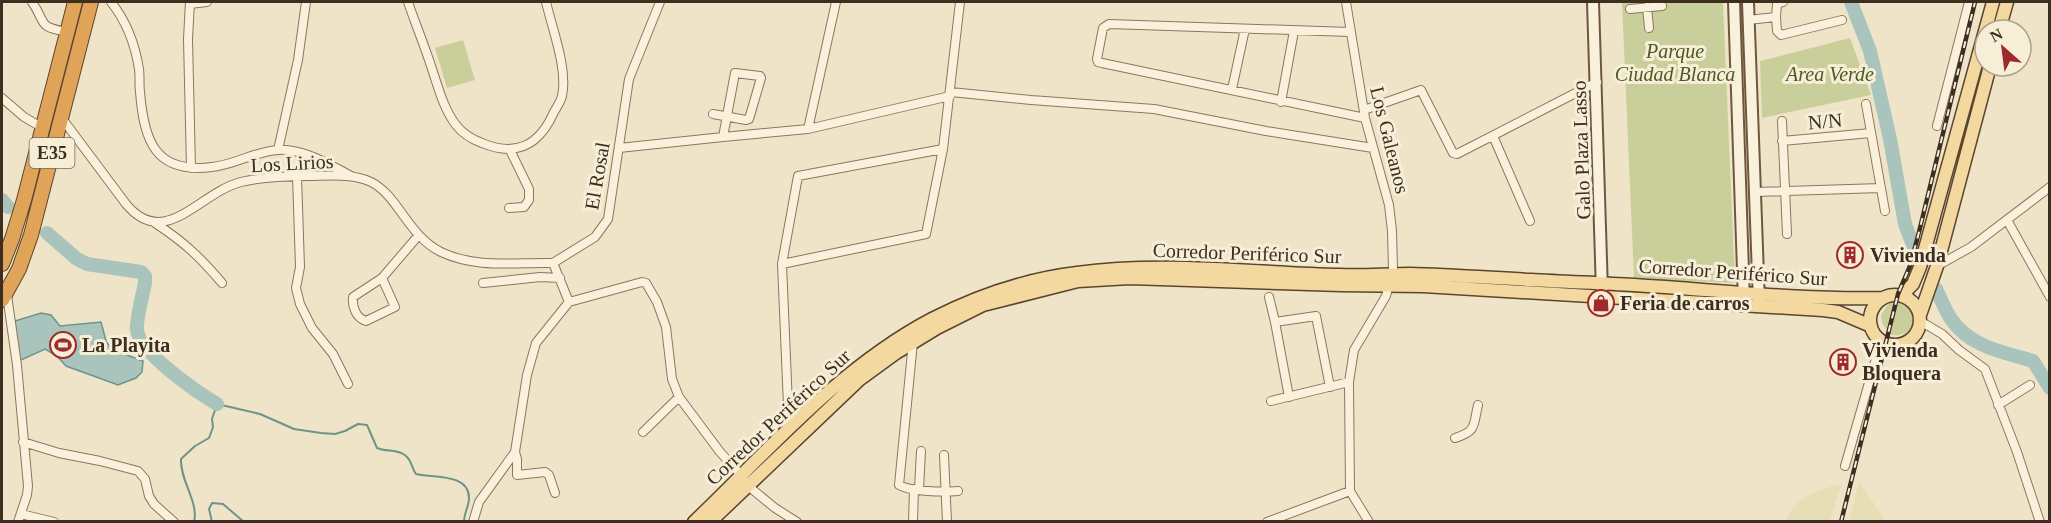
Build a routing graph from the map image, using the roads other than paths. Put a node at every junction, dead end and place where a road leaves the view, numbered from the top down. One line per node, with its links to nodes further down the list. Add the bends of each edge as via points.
1 (32, 2): 31 (street, via 43,24)
2 (75, 2): 31 (highway, E35)
3 (91, 2): 43 (highway, E35)
4 (111, 2): 57 (street, via 131,36 149,139 163,160)
5 (207, 2): 20 (street)
6 (306, 2): 55 (street)
7 (408, 2): 56 (street, via 441,98 456,124 470,138)
8 (546, 2): 56 (street, via 560,58 562,96 548,126 536,139)
9 (660, 2): 52 (street, El Rosal, via 629,79)
10 (837, 2): 47 (street)
11 (960, 2): 36 (street)
12 (1346, 2): 32 (street, Los Galeanos)
13 (1593, 2): 34 (main road, Galo Plaza Lasso)
14 (1734, 2): 69 (main road)
15 (1748, 2): 26 (main road)
16 (1783, 2): 24 (street, via 1777,4)
17 (1969, 2): 45 (street)
18 (1993, 2): 84 (main road, via 1920,267)
19 (2007, 2): 25 (main road)
20 (190, 3): 57 (street)
21 (1662, 6): 22 (street)
22 (1647, 8): 23 (street); 28 (street)
23 (1630, 9)
24 (1776, 18): 26 (street); 27 (street, via 1781,35)
25 (2002, 18)
26 (1749, 20): 63 (main road)
27 (1842, 20)
28 (1649, 28)
29 (1245, 29): 30 (street); 35 (street); 35 (street, via 1109,24 1103,28 1098,62)
30 (1294, 31): 32 (street); 38 (street)
31 (68, 32): 46 (highway, E35)
32 (1350, 32): 41 (street, Los Galeanos)
33 (1987, 78): 77 (main road)
34 (1597, 82): 49 (street); 83 (main road, Galo Plaza Lasso)
35 (1232, 89): 38 (street)
36 (951, 94): 47 (street); 53 (street, via 1154,109); 54 (street)
37 (2, 98): 46 (street)
38 (1281, 102): 41 (street)
39 (1866, 104): 48 (street)
40 (713, 114): 42 (street)
41 (1364, 114): 49 (street, via 1421,90 1453,153 1462,153); 53 (street, Los Galeanos)
42 (727, 116): 42 (street, via 746,120 751,117 760,76 735,73); 50 (street)
43 (61, 117): 68 (street, via 136,216); 85 (highway, E35, via 31,235)
44 (1782, 121): 51 (street)
45 (1937, 126)
46 (43, 128): 71 (highway, E35)
47 (808, 129): 50 (street)
48 (1871, 133): 51 (street, N/N); 61 (street)
49 (1493, 136): 67 (street)
50 (723, 138): 52 (street)
51 (1782, 141): 62 (street)
52 (619, 148): 74 (street, El Rosal, via 608,219 595,237)
53 (1373, 148): 80 (street, Los Galeanos, via 1389,204)
54 (943, 149): 76 (street, via 926,234); 76 (street, via 798,176)
55 (278, 150): 57 (street, via 222,166); 59 (street, via 323,160)
56 (510, 150): 64 (street, via 529,200 524,207)
57 (192, 168)
58 (297, 176): 59 (street, Los Lirios); 68 (street, Los Lirios, via 240,182 192,210); 99 (street, via 300,267 296,288 312,328 333,354)
59 (352, 176): 73 (street, Los Lirios, via 372,182 384,192)
60 (2049, 187): 66 (street)
61 (1881, 188): 62 (street); 65 (street)
62 (1784, 191): 63 (street); 72 (street)
63 (1755, 192): 70 (main road)
64 (509, 208)
65 (1885, 211)
66 (2007, 220): 77 (street, via 1971,248); 88 (street)
67 (1530, 221)
68 (155, 223): 81 (street, via 199,255)
69 (1742, 227): 70 (main road); 90 (main road)
70 (1756, 227): 91 (main road)
71 (8, 234): 75 (highway, E35)
72 (1787, 234)
73 (418, 236): 74 (street, Los Lirios, via 454,257 478,262); 78 (street)
74 (553, 263): 79 (street)
75 (2, 264)
76 (782, 264): 107 (street)
77 (1937, 266): 93 (main road)
78 (382, 278): 78 (street, via 353,297 354,310 362,320 395,307)
79 (560, 278): 82 (street); 92 (street)
80 (1390, 280): 83 (main road, Corredor Periférico Sur); 87 (main road, Corredor Periférico Sur, via 1423,286); 97 (main road, Corredor Periférico Sur, via 1078,281 983,305); 98 (street, via 1386,296 1354,350); 107 (main road, Corredor Periférico Sur, via 1133,269 1077,273 1022,284 980,297 889,344)
81 (222, 283)
82 (483, 283)
83 (1602, 284): 87 (main road, Galo Plaza Lasso); 90 (main road, Corredor Periférico Sur)
84 (1902, 295): 89 (main road); 93 (main road, via 1915,304)
85 (4, 296): 110 (street, via 18,375)
86 (1269, 297): 94 (street)
87 (1602, 297): 90 (main road, Corredor Periférico Sur)
88 (2049, 297)
89 (1883, 298): 91 (main road, Corredor Periférico Sur); 95 (main road, via 1872,310)
90 (1744, 300): 91 (main road, Corredor Periférico Sur)
91 (1759, 301): 95 (main road, Corredor Periférico Sur, via 1838,312)
92 (568, 303): 102 (street, via 646,283 666,327 672,379); 112 (street, via 536,343)
93 (1920, 318): 96 (main road, via 1914,337 1904,343 1885,344); 106 (street, via 1985,369)
94 (1275, 322): 101 (street, via 1316,316); 103 (street)
95 (1871, 326): 96 (main road)
96 (1881, 340): 114 (street)
97 (914, 342): 115 (main road, Corredor Periférico Sur, via 859,380); 116 (street, via 898,480 903,487)
98 (1349, 382): 101 (street); 118 (street)
99 (348, 384)
100 (2030, 384): 106 (street)
101 (1330, 387): 103 (street)
102 (679, 397): 108 (street); 115 (street)
103 (1289, 397): 104 (street)
104 (1271, 401)
105 (1478, 405): 109 (street, via 1473,429)
106 (1998, 405): 132 (street)
107 (789, 429): 115 (main road, Corredor Periférico Sur)
108 (643, 432)
109 (1455, 438)
110 (23, 442): 121 (street, via 28,486); 123 (street, via 138,471 154,504)
111 (921, 451): 116 (street)
112 (515, 452): 120 (street, via 517,475 546,472); 124 (street, via 479,502)
113 (944, 455): 119 (street)
114 (1845, 466)
115 (744, 480): 125 (main road, Corredor Periférico Sur); 126 (main road, Corredor Periférico Sur); 127 (street)
116 (916, 489): 119 (street); 128 (street)
117 (958, 491): 119 (street)
118 (1350, 491): 130 (street); 131 (street)
119 (945, 492): 129 (street)
120 (555, 493)
121 (20, 518): 122 (street)
122 (54, 522)
123 (174, 522)
124 (473, 522)
125 (694, 522)
126 (710, 522)
127 (796, 522)
128 (913, 522)
129 (947, 522)
130 (1267, 522)
131 (1369, 522)
132 (2040, 522)

